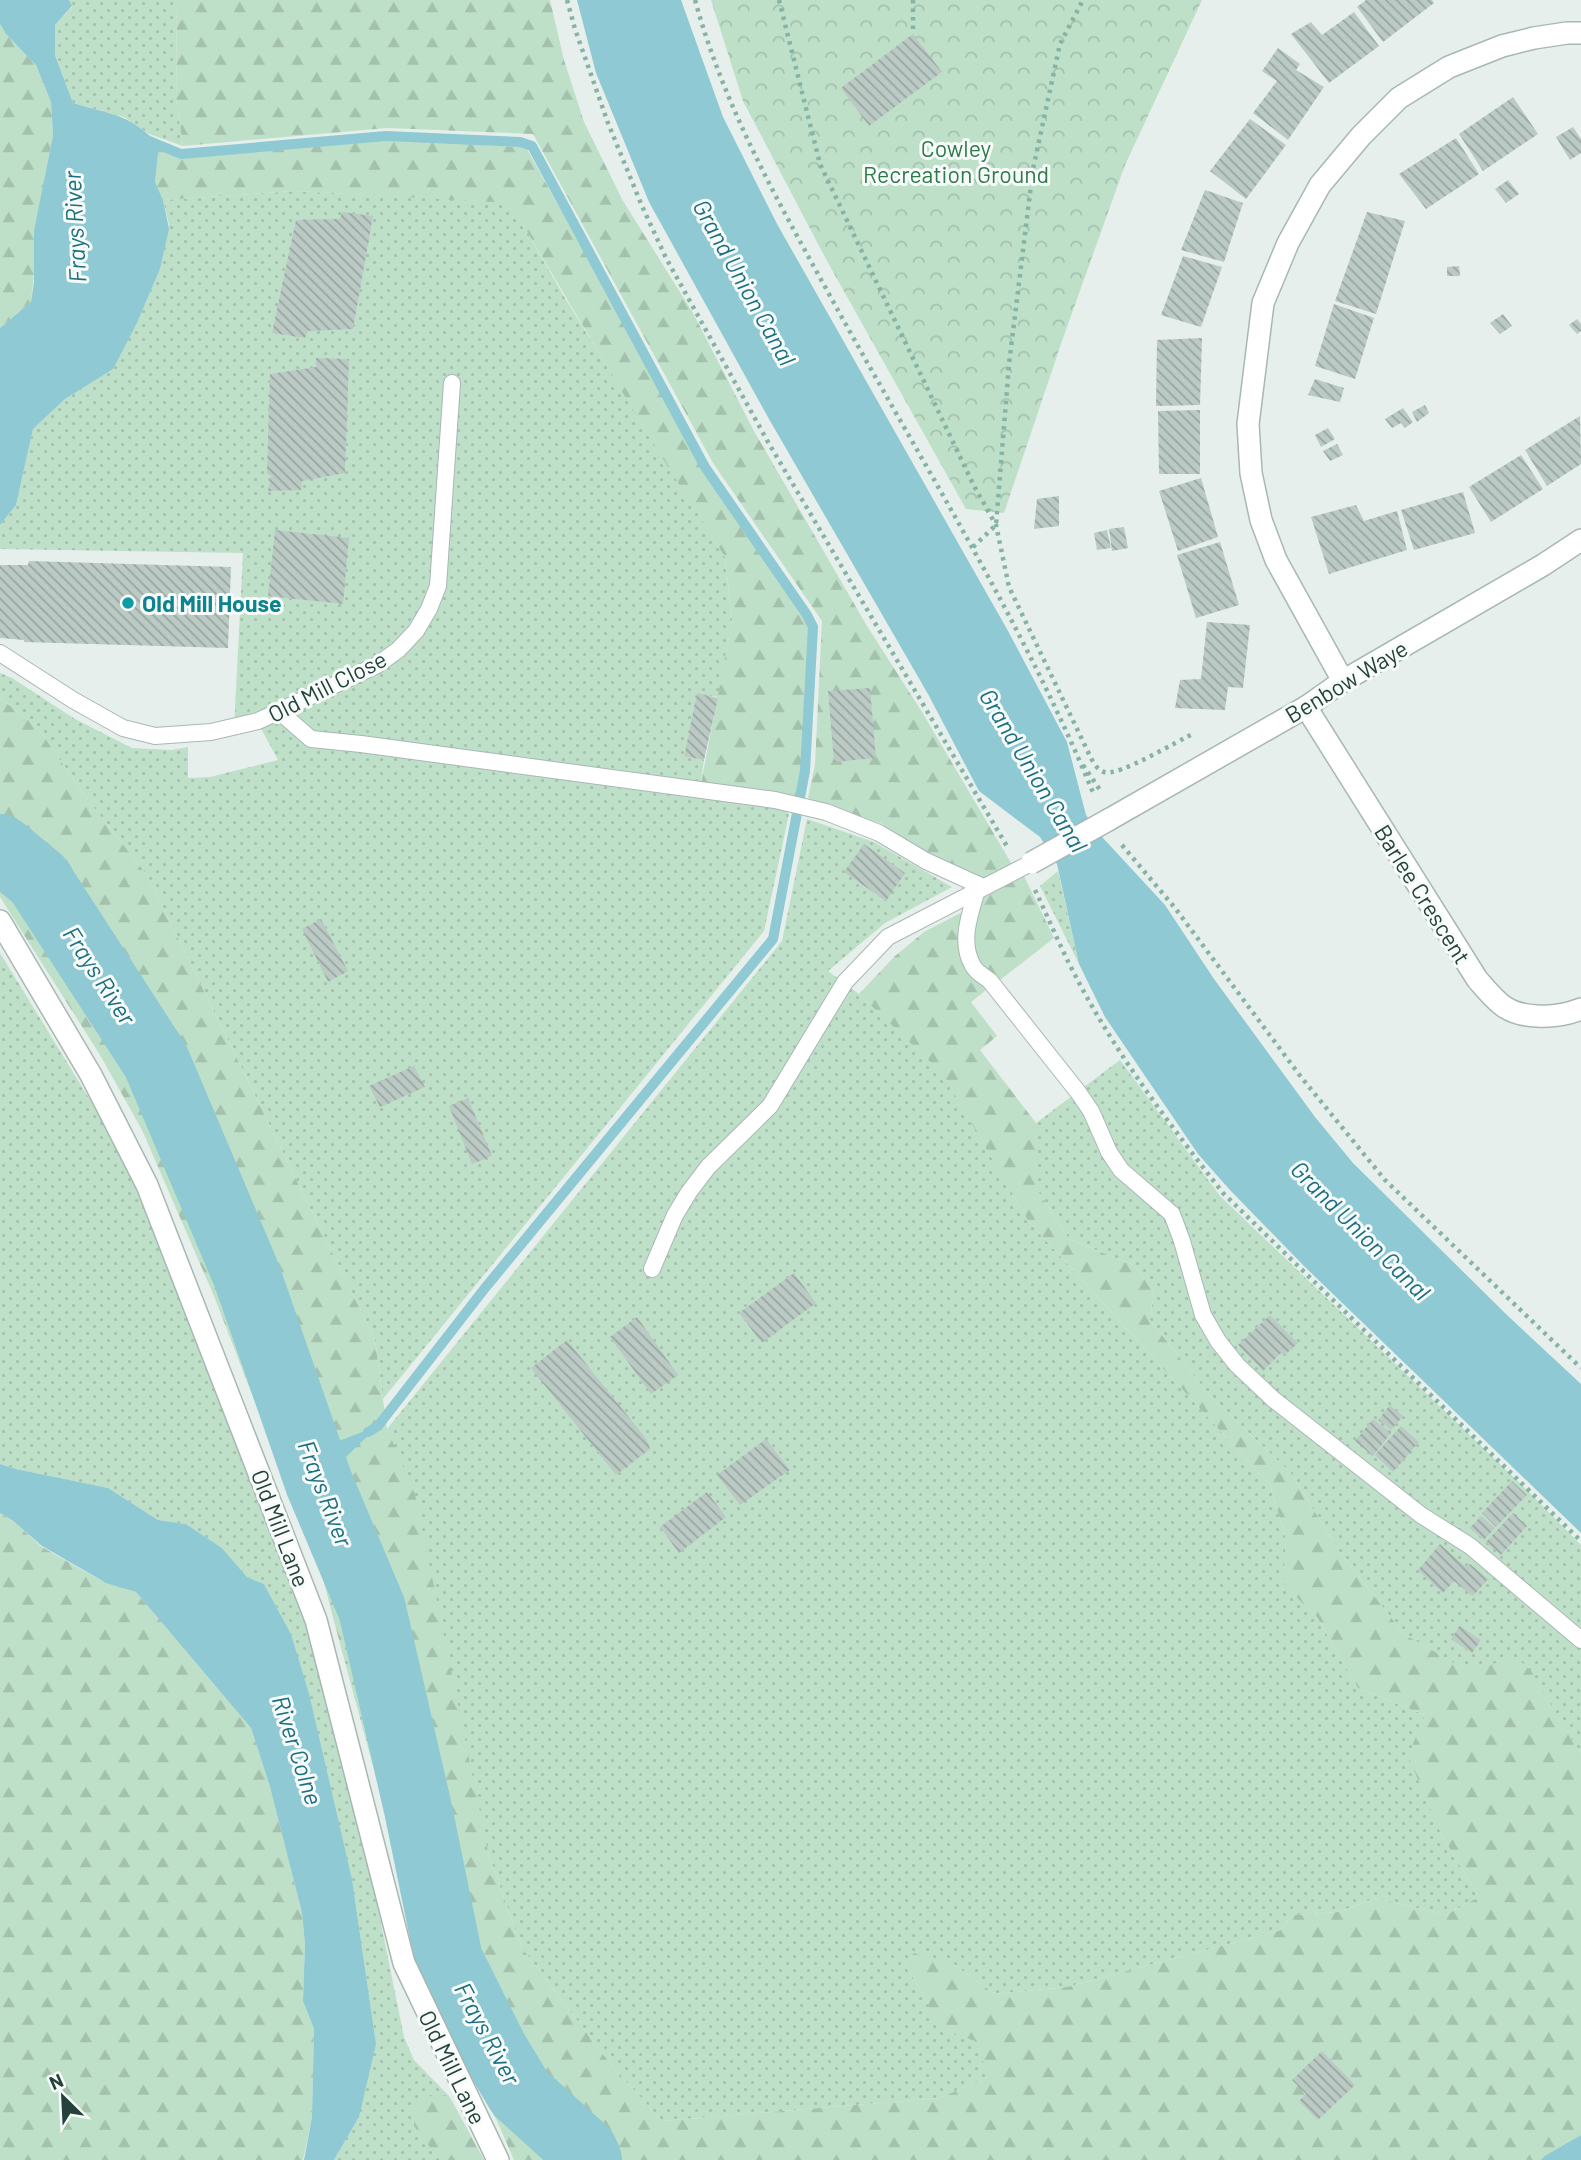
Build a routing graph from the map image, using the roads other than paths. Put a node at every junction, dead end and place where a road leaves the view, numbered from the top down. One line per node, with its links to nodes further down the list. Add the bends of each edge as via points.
1 (1581, 33): 5 (street, via 1502,46 1449,67 1399,98 1320,185 1287,243 1264,303 1248,424 1251,473 1276,560)
2 (452, 383): 7 (lane, Old Mill Close, via 438,586 429,609 398,650)
3 (1581, 540): 5 (street, Benbow Waye)
4 (0, 653): 7 (lane, Old Mill Close, via 73,700 138,733 211,732)
5 (1343, 681): 6 (street, Benbow Waye)
6 (1306, 707): 8 (street, Benbow Waye, bridge, via 1109,813); 11 (street, Barlee Crescent, via 1488,992 1520,1016 1564,1016)
7 (280, 712): 9 (lane, via 312,739 775,800 827,812 880,833)
8 (1025, 866): 9 (lane)
9 (980, 888): 12 (lane, via 888,937 845,982 770,1106 689,1192); 13 (lane, via 966,937 973,967 993,985 1078,1092 1121,1170 1172,1214 1203,1315 1237,1365 1273,1399 1421,1515 1470,1546)
10 (0, 921): 14 (street, Old Mill Lane, via 91,1075 147,1185 316,1620 404,1963)
11 (1581, 1009)
12 (652, 1269)
13 (1581, 1640)
14 (498, 2160)

